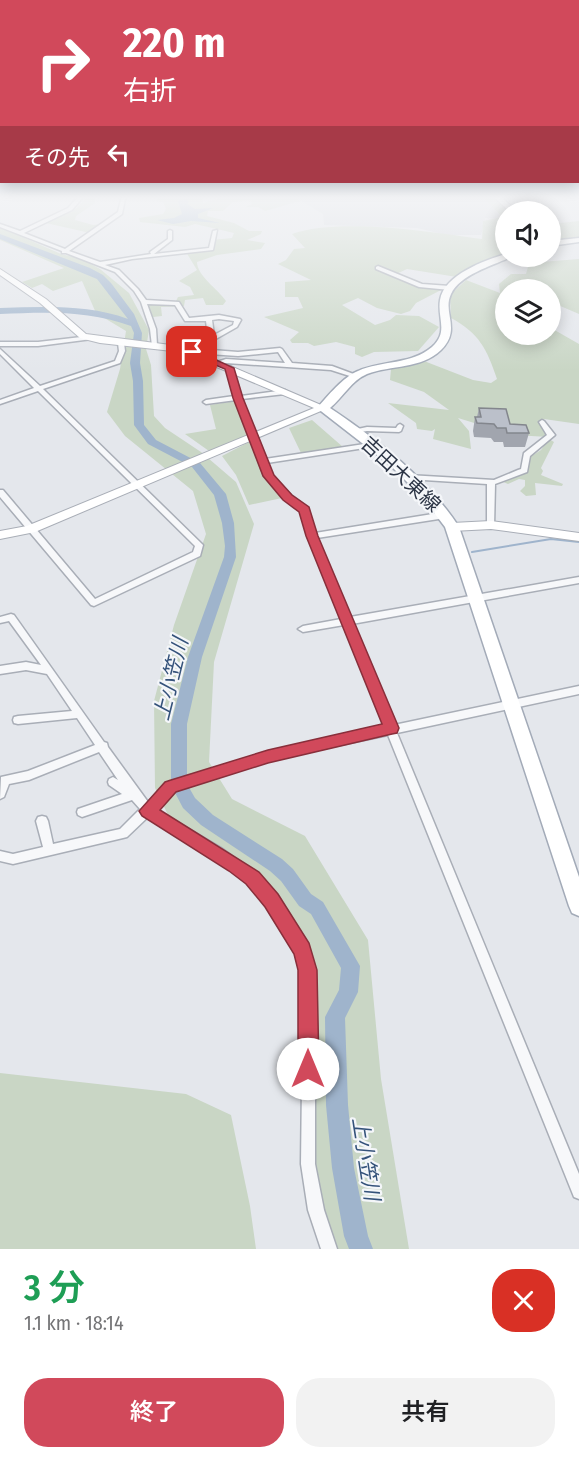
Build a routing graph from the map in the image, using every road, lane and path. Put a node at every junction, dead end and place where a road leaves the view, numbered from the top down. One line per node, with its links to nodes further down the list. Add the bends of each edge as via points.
1 (71, 254): 6 (street)
2 (142, 254): 4 (street)
3 (163, 254): 4 (street)
4 (130, 258): 6 (street)
5 (495, 261): 9 (main road)
6 (100, 264): 10 (street, via 117,271)
7 (378, 268): 9 (street, via 421,286)
8 (0, 271): 12 (street, via 78,333)
9 (450, 288): 22 (main road, via 445,298 447,333 436,348 413,360)
10 (144, 302): 11 (street, via 177,303 187,320); 16 (street, via 153,329)
11 (209, 319): 13 (street); 13 (street, via 238,320 235,326)
12 (90, 338): 14 (street); 15 (street)
13 (212, 339): 18 (street)
14 (123, 343): 16 (street); 23 (street, via 118,362)
15 (0, 344)
16 (152, 344): 18 (street)
17 (0, 351): 23 (street)
18 (207, 354): 19 (street); 20 (street, via 280,350)
19 (219, 363): 20 (street); 21 (street)
20 (290, 366): 22 (street, via 332,368)
21 (230, 368): 24 (street); 25 (street)
22 (356, 376): 28 (main road)
23 (39, 389): 26 (street); 37 (street)
24 (285, 392): 25 (street); 28 (street)
25 (238, 398): 27 (street); 32 (street)
26 (0, 402)
27 (206, 402)
28 (323, 408): 31 (main road, 吉田大東線); 32 (street)
29 (542, 422): 36 (street, via 551,435 527,455 524,470)
30 (400, 426): 31 (street, via 396,431)
31 (355, 431): 33 (main road, 吉田大東線)
32 (253, 436): 34 (street); 37 (street)
33 (371, 445): 34 (street); 35 (main road, 吉田大東線)
34 (263, 461): 43 (street, via 268,476 305,510)
35 (408, 477): 36 (street); 39 (main road, 吉田大東線, via 434,501)
36 (492, 482): 40 (street)
37 (136, 484): 41 (street); 41 (street, via 199,545 197,554 93,603)
38 (0, 492): 41 (street)
39 (448, 521): 40 (street); 43 (street); 46 (main road, 吉田大東線)
40 (491, 525): 44 (street)
41 (31, 529): 42 (street)
42 (0, 535)
43 (312, 536): 48 (street)
44 (579, 537)
45 (579, 580): 46 (street)
46 (475, 598): 48 (street); 53 (main road, 吉田大東線)
47 (0, 620): 51 (street, via 11,617)
48 (348, 621): 49 (street); 56 (street)
49 (303, 628)
50 (0, 670): 51 (street, via 26,666)
51 (50, 671): 54 (street)
52 (579, 690): 53 (street)
53 (511, 704): 56 (street); 66 (main road, 吉田大東線)
54 (80, 714): 55 (street); 57 (street)
55 (18, 720)
56 (392, 728): 61 (street, via 268,756 171,787); 67 (street)
57 (103, 746): 59 (street, via 29,775 5,780); 60 (street)
58 (113, 782): 60 (street)
59 (0, 794)
60 (132, 795): 61 (street); 62 (street)
61 (148, 811): 64 (street, via 123,833); 68 (street, via 252,878 268,895 302,950 309,1002 308,1164 316,1210)
62 (82, 812)
63 (42, 821): 64 (street)
64 (49, 850): 65 (street, via 13,858)
65 (0, 856)
66 (579, 906)
67 (579, 1192)
68 (329, 1249)

